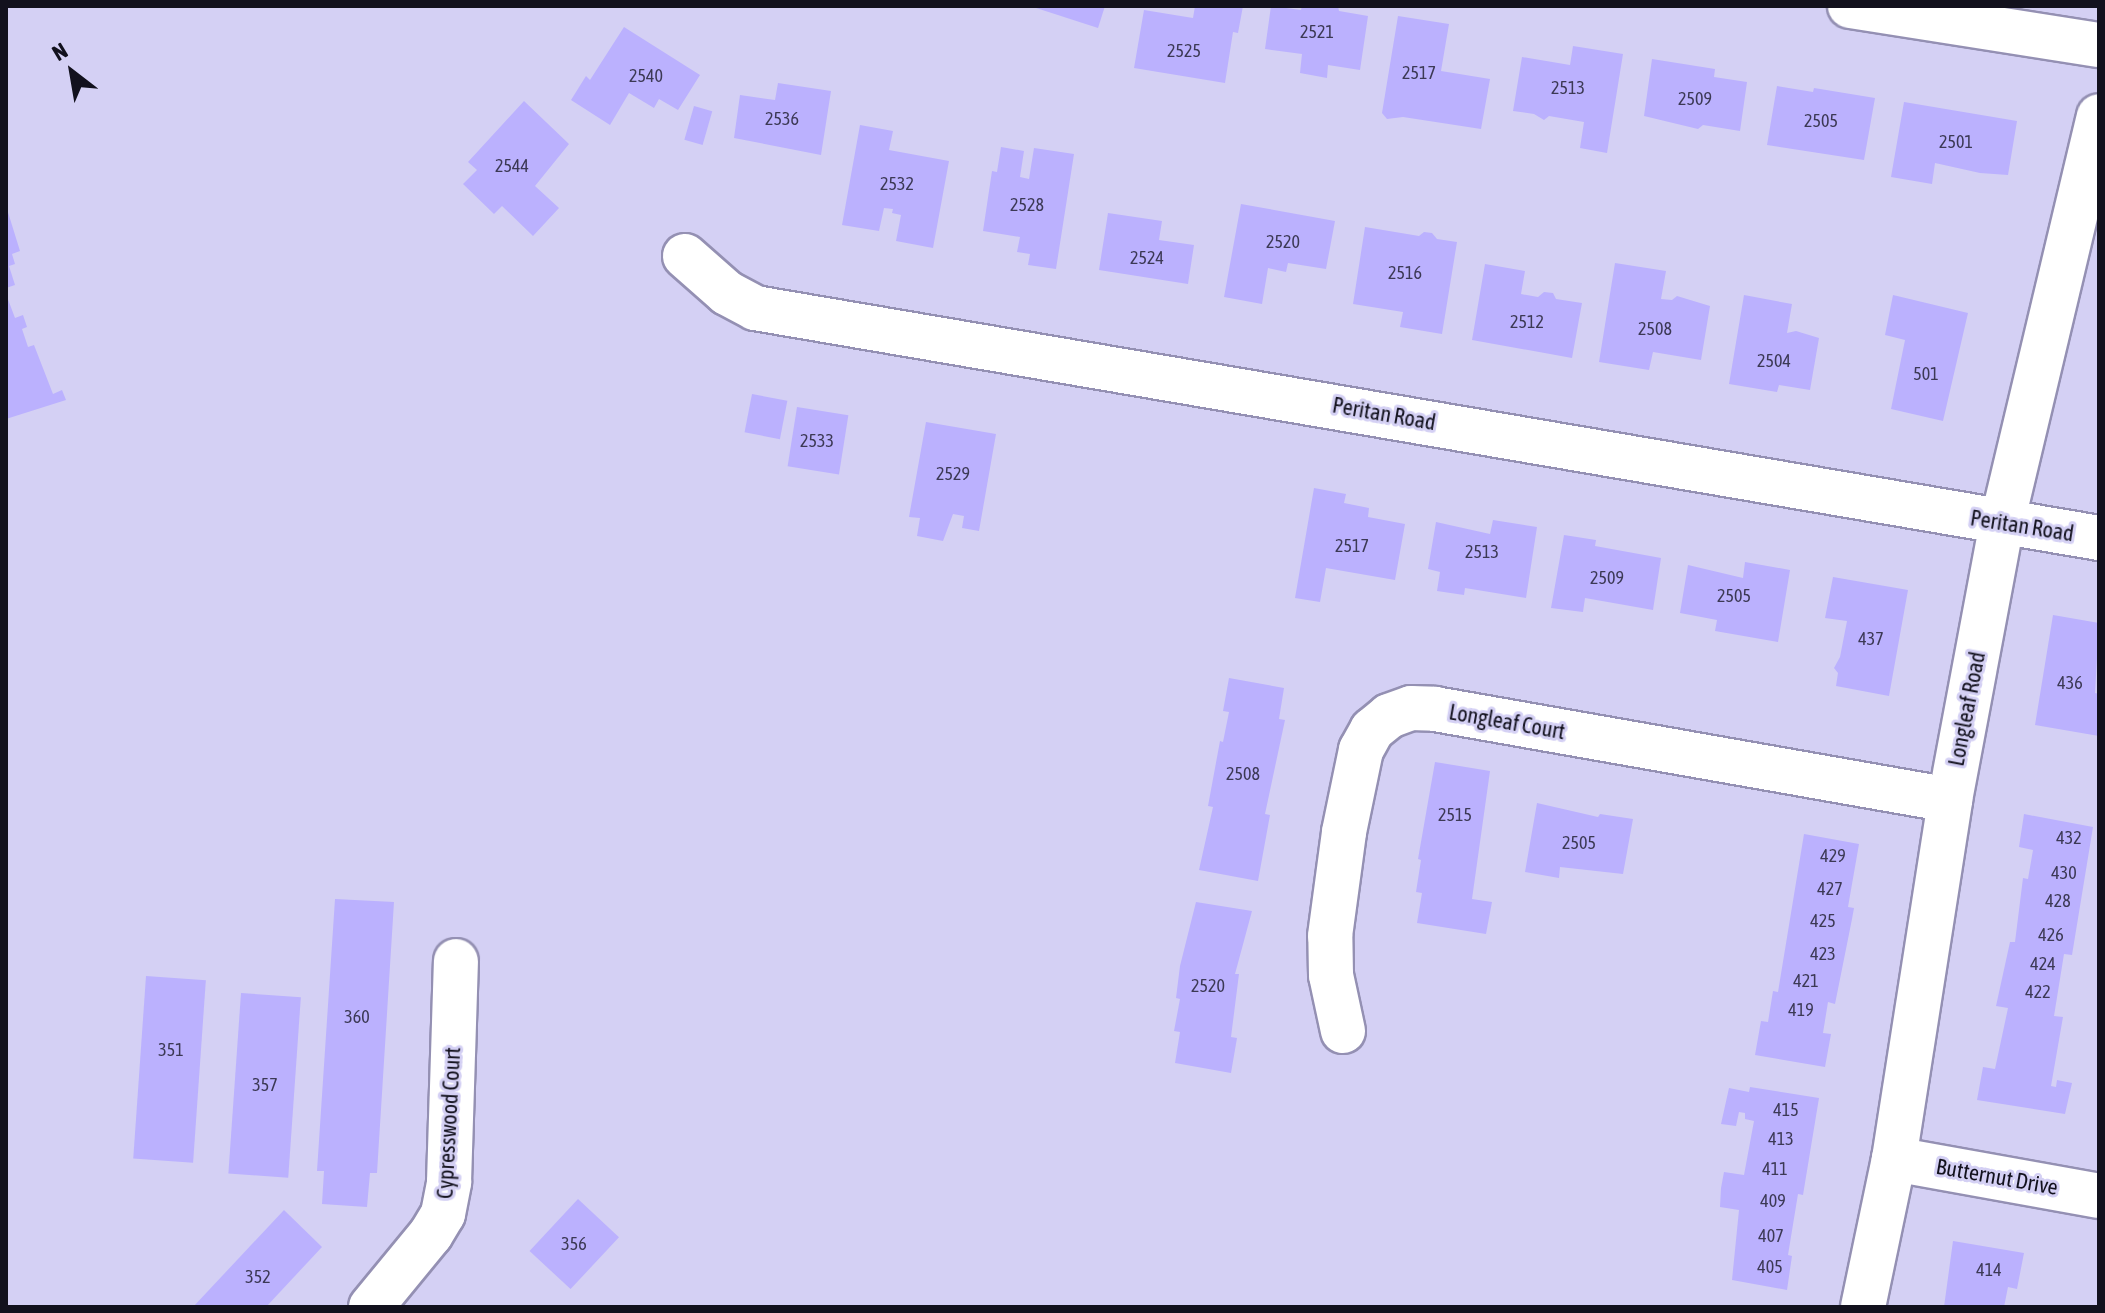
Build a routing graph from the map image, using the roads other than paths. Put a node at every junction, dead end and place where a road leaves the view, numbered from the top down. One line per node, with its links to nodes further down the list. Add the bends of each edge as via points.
1 (1850, 6): 2 (street)
2 (2099, 45)
3 (2099, 116): 5 (street, Longleaf Road)
4 (685, 256): 5 (street, Peritan Road, via 727,293 755,308)
5 (2002, 523): 6 (street, Peritan Road); 7 (street, Longleaf Road)
6 (2099, 538)
7 (1950, 800): 9 (street, Longleaf Court, via 1435,709 1411,708 1389,716 1372,730 1361,750 1344,832 1330,936 1331,975); 10 (street, Longleaf Road)
8 (456, 961): 12 (street, Cypresswood Court, via 449,1182 443,1214)
9 (1343, 1031)
10 (1894, 1159): 11 (street, Butternut Drive); 13 (street, Longleaf Road)
11 (2099, 1196)
12 (371, 1307)
13 (1863, 1307)

